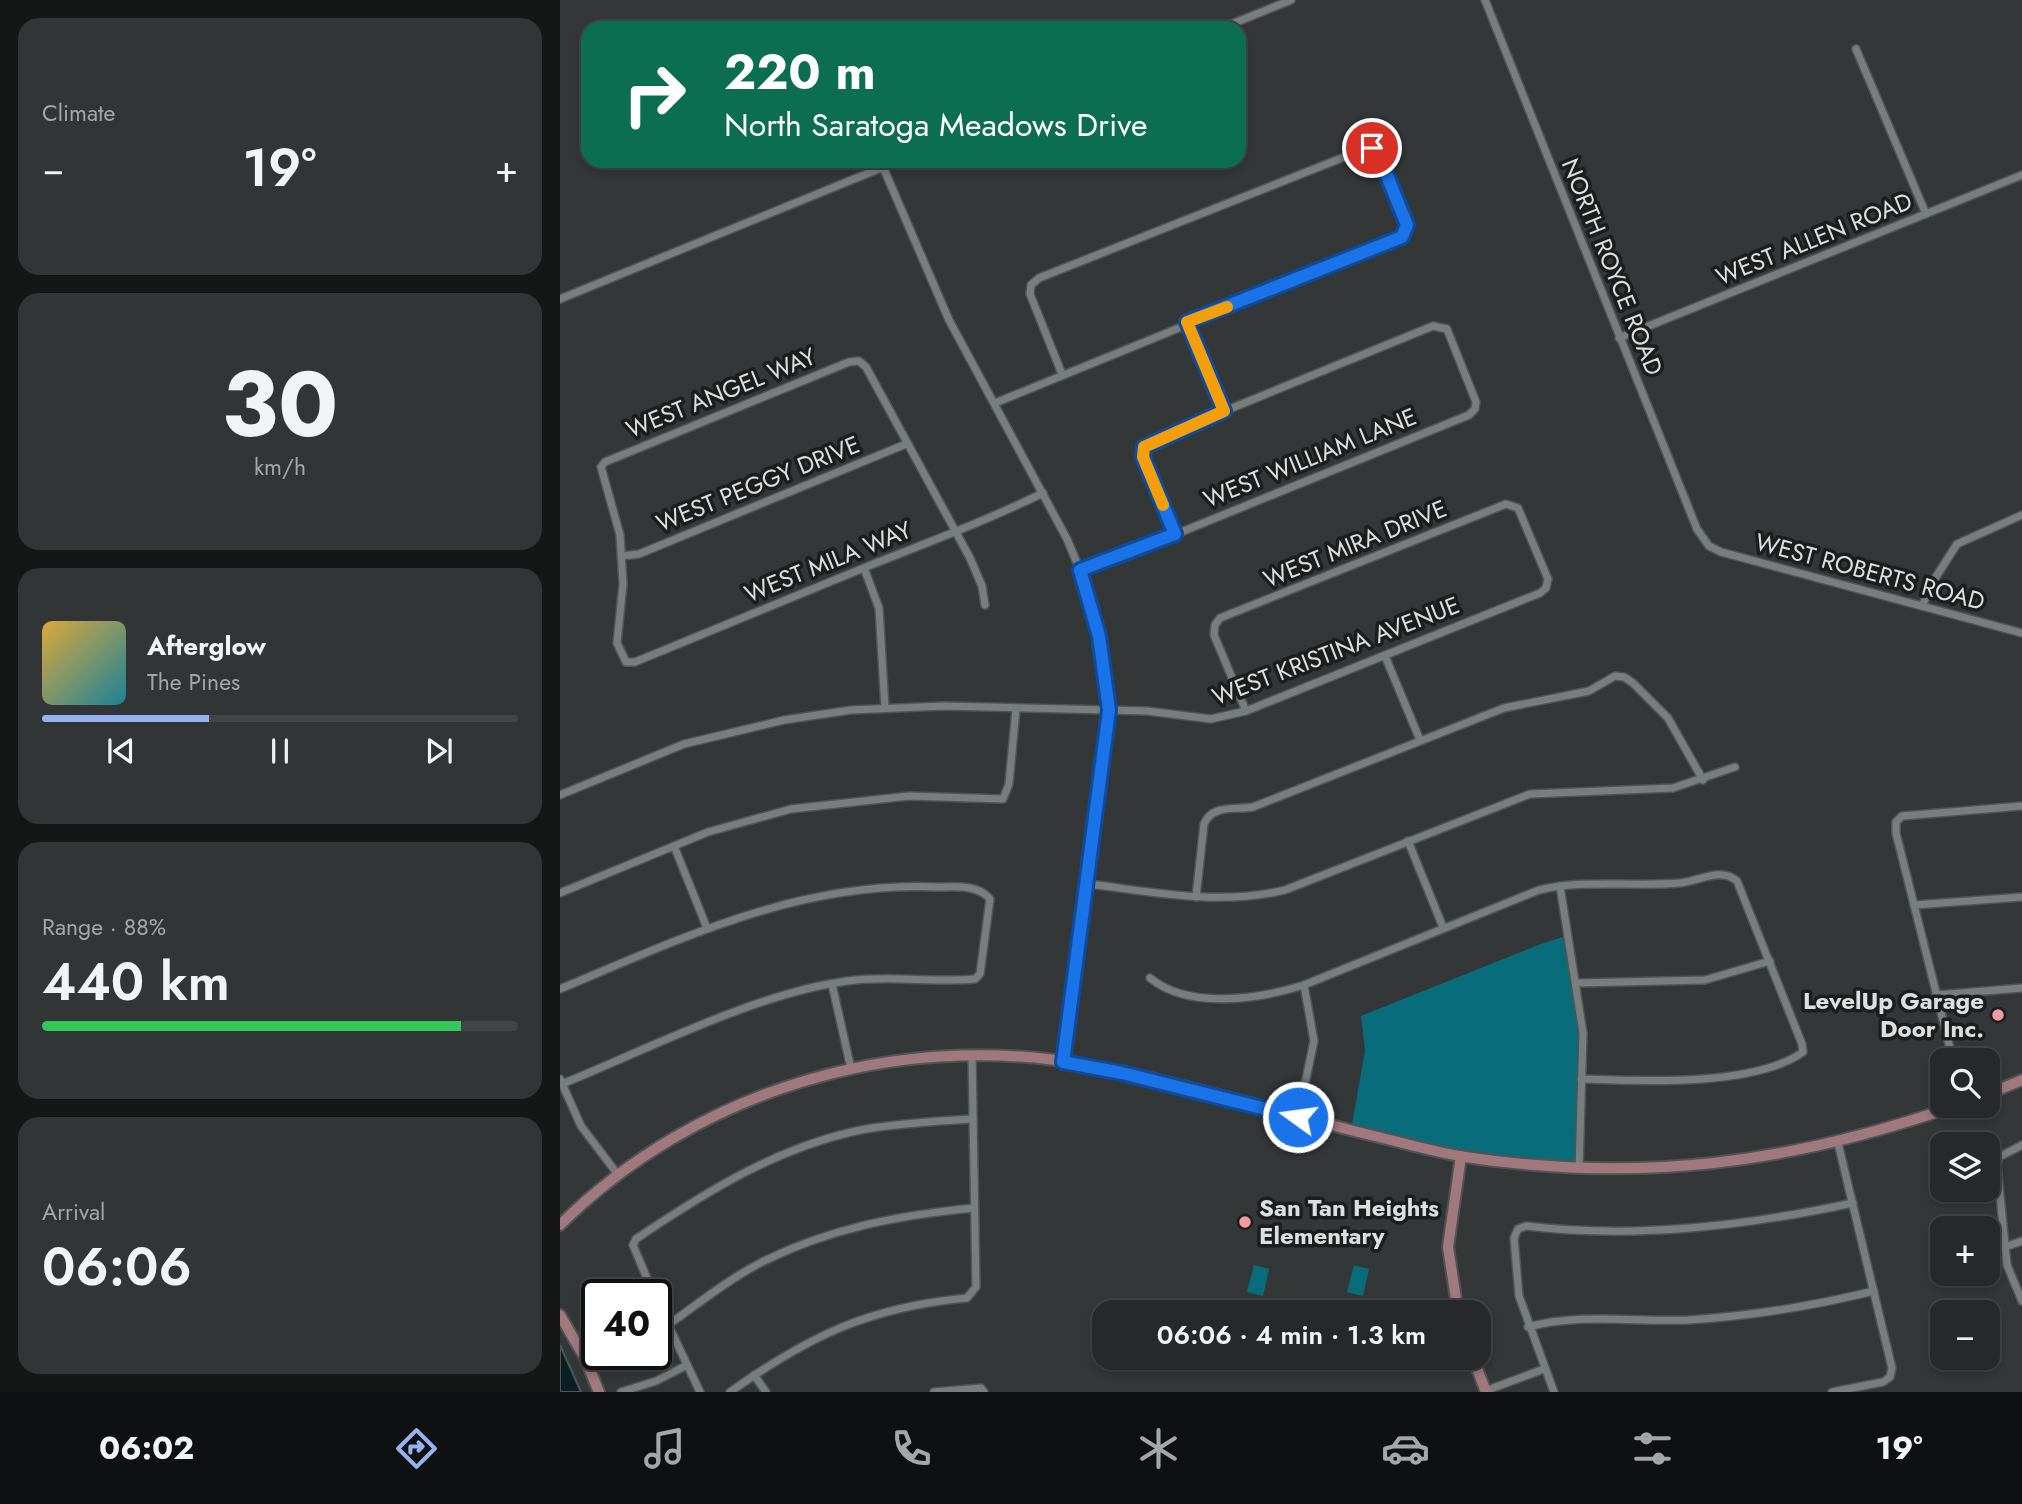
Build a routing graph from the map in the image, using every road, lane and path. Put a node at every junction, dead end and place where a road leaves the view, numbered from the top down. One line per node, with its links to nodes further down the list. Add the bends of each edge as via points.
1 (1291, 0): 3 (street)
2 (1485, 0): 11 (street, NORTH ROYCE ROAD)
3 (1239, 21)
4 (1856, 49): 8 (street)
5 (881, 168): 9 (street)
6 (883, 168): 13 (street, via 937,294)
7 (2022, 175): 8 (street, WEST ALLEN ROAD)
8 (1926, 214): 11 (street, WEST ALLEN ROAD)
9 (560, 299)
10 (1187, 322): 12 (street); 12 (street, via 1402,237 1407,225 1377,151 1367,148 1039,278 1031,285 1030,294); 14 (street)
11 (1619, 338): 20 (street, NORTH ROYCE ROAD, via 1697,529)
12 (1062, 374): 13 (street)
13 (995, 403): 16 (street)
14 (1224, 411): 19 (street, via 1144,447 1143,457); 19 (street, WEST WILLIAM LANE, via 1441,325 1447,329 1476,402 1469,415)
15 (906, 444): 18 (street); 21 (street, WEST PEGGY DRIVE, via 639,554); 21 (street, WEST ANGEL WAY, via 866,367 859,361 849,362 823,372 605,462 601,467 617,519)
16 (1043, 493): 18 (street, WEST MILA WAY); 23 (street)
17 (2022, 515): 26 (street, via 1957,544)
18 (956, 531): 22 (street, WEST MILA WAY); 25 (street, via 982,586)
19 (1175, 534): 23 (street, WEST WILLIAM LANE)
20 (1709, 546): 26 (street, WEST ROBERTS ROAD)
21 (622, 556): 22 (street, WEST MILA WAY, via 617,643 626,662)
22 (864, 568): 29 (street, via 879,608)
23 (1080, 570): 31 (street, via 1099,636)
24 (1546, 588): 28 (street, WEST KRISTINA AVENUE); 32 (street, WEST MIRA DRIVE, via 1548,579 1518,508 1506,504 1220,618 1214,635)
25 (985, 605)
26 (1922, 607): 27 (street, WEST ROBERTS ROAD)
27 (2022, 633)
28 (1385, 656): 32 (street, WEST KRISTINA AVENUE); 33 (street)
29 (885, 708): 30 (street, WEST KRISTINA AVENUE); 36 (street, WEST KRISTINA AVENUE, via 784,720 684,744)
30 (1016, 709): 31 (street, WEST KRISTINA AVENUE); 39 (street, via 1009,784 1003,799 909,796 820,805 737,823)
31 (1109, 710): 32 (street, WEST KRISTINA AVENUE, via 1211,719); 40 (street)
32 (1246, 711)
33 (1420, 740): 35 (street, via 1504,708 1589,691 1615,676 1624,677 1668,718); 43 (street, via 1253,807 1207,816)
34 (1735, 766): 35 (street)
35 (1703, 780): 38 (street, via 1673,788 1530,794)
36 (560, 795)
37 (2022, 806): 45 (street, via 1902,816 1896,822)
38 (1408, 841): 43 (street, via 1285,890 1230,900); 47 (street)
39 (674, 846): 42 (street); 46 (street)
40 (1088, 884): 43 (street); 58 (street)
41 (1560, 886): 47 (street); 48 (street, via 1658,885 1729,875 1737,881); 50 (street)
42 (560, 893)
43 (1196, 897)
44 (2022, 897): 45 (street)
45 (1914, 905): 55 (street)
46 (707, 928): 51 (street, via 796,900 858,889 926,886 985,892 990,899 981,974 975,979 891,978); 54 (street)
47 (1443, 928): 52 (street)
48 (1770, 961): 50 (street, via 1705,980); 60 (street, via 1803,1052 1775,1065 1708,1078)
49 (1150, 978): 52 (street, via 1172,991 1206,997 1264,995)
50 (1577, 983): 60 (street, via 1583,1033)
51 (832, 984): 59 (street); 62 (street, via 744,1009)
52 (1304, 985): 65 (street, via 1314,1041)
53 (2022, 988): 55 (street)
54 (560, 989)
55 (1936, 995): 56 (street)
56 (1950, 1048)
57 (972, 1056): 58 (street); 59 (street, via 910,1059); 66 (street)
58 (1063, 1062): 65 (street)
59 (851, 1069): 71 (street, via 743,1101 651,1151)
60 (1581, 1079): 70 (street)
61 (2022, 1080): 63 (street)
62 (561, 1081): 71 (street, via 581,1126)
63 (2000, 1089)
64 (1930, 1114): 67 (street)
65 (1298, 1117): 69 (street)
66 (973, 1119): 73 (street); 77 (street, via 864,1130 792,1152 718,1186 636,1239 633,1245)
67 (1838, 1143): 70 (street, via 1689,1167); 72 (street)
68 (2022, 1145): 76 (street, via 1999,1157 1997,1165)
69 (1461, 1156): 70 (street); 79 (street, via 1448,1247)
70 (1579, 1169)
71 (619, 1176): 74 (street)
72 (1853, 1203): 78 (street); 83 (street, via 1790,1217 1689,1230 1518,1229 1514,1238 1517,1276)
73 (974, 1208): 82 (street, via 883,1219 818,1238 761,1263); 88 (street, via 976,1287 972,1295 912,1305 839,1327 808,1340)
74 (560, 1226)
75 (2022, 1241): 76 (street)
76 (2005, 1247): 80 (street)
77 (647, 1279)
78 (1874, 1292): 83 (street, via 1733,1316 1566,1321); 98 (street, via 1892,1368 1890,1377)
79 (1456, 1300)
80 (2022, 1301)
81 (560, 1315): 91 (street)
82 (672, 1322)
83 (1528, 1327): 86 (street)
84 (672, 1333): 85 (street)
85 (687, 1365): 92 (street); 93 (street)
86 (1544, 1369): 90 (street); 97 (street)
87 (1477, 1370): 90 (street)
88 (754, 1375): 94 (street); 95 (street)
89 (983, 1390): 96 (street)
90 (1485, 1391)
91 (599, 1392)
92 (621, 1392)
93 (700, 1392)
94 (730, 1392)
95 (766, 1392)
96 (934, 1392)
97 (1554, 1392)
98 (1832, 1392)

